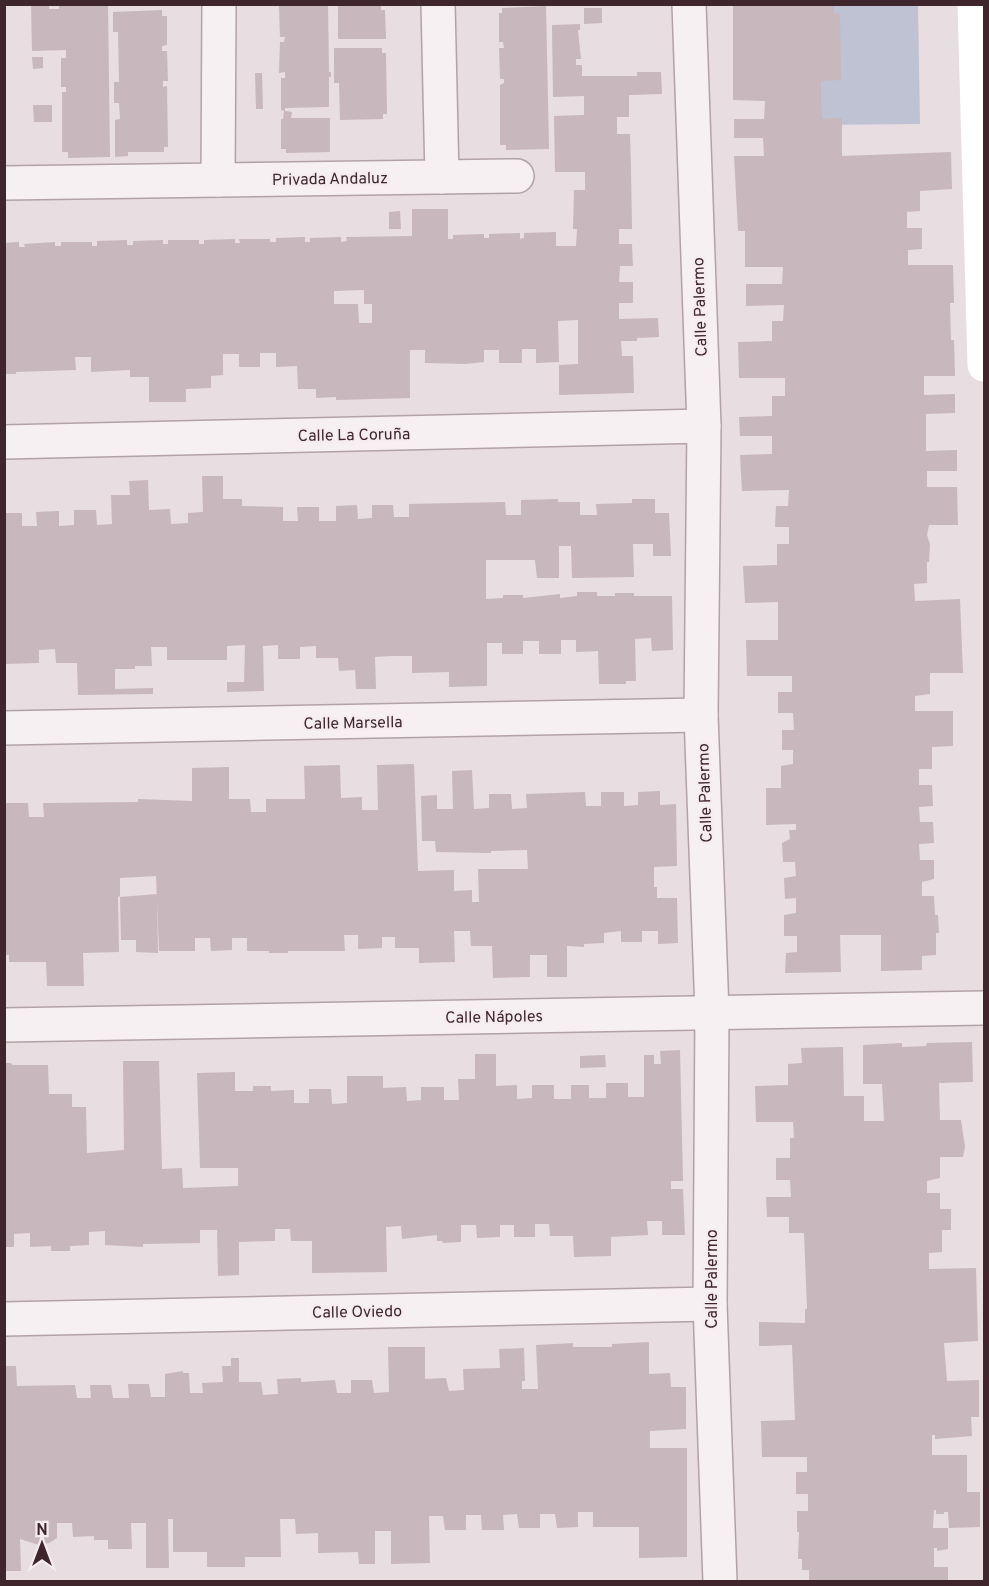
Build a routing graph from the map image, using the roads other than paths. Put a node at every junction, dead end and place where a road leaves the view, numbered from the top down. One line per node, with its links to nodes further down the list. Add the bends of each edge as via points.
1 (219, 4): 7 (street)
2 (438, 4): 6 (street)
3 (689, 4): 10 (street, Calle Palermo)
4 (974, 4): 9 (street)
5 (517, 176): 6 (street, Privada Andaluz)
6 (442, 177): 7 (street, Privada Andaluz)
7 (218, 180): 8 (street, Privada Andaluz)
8 (4, 183)
9 (984, 365)
10 (704, 426): 11 (street, Calle La Coruña); 12 (street, Calle Palermo)
11 (4, 442)
12 (701, 715): 13 (street, Calle Marsella); 15 (street, Calle Palermo)
13 (4, 728)
14 (984, 1008): 15 (street, Calle Nápoles)
15 (712, 1012): 16 (street, Calle Nápoles); 17 (street, Calle Palermo)
16 (4, 1025)
17 (710, 1304): 18 (street, Calle Oviedo); 19 (street, Calle Palermo)
18 (4, 1318)
19 (720, 1581)

